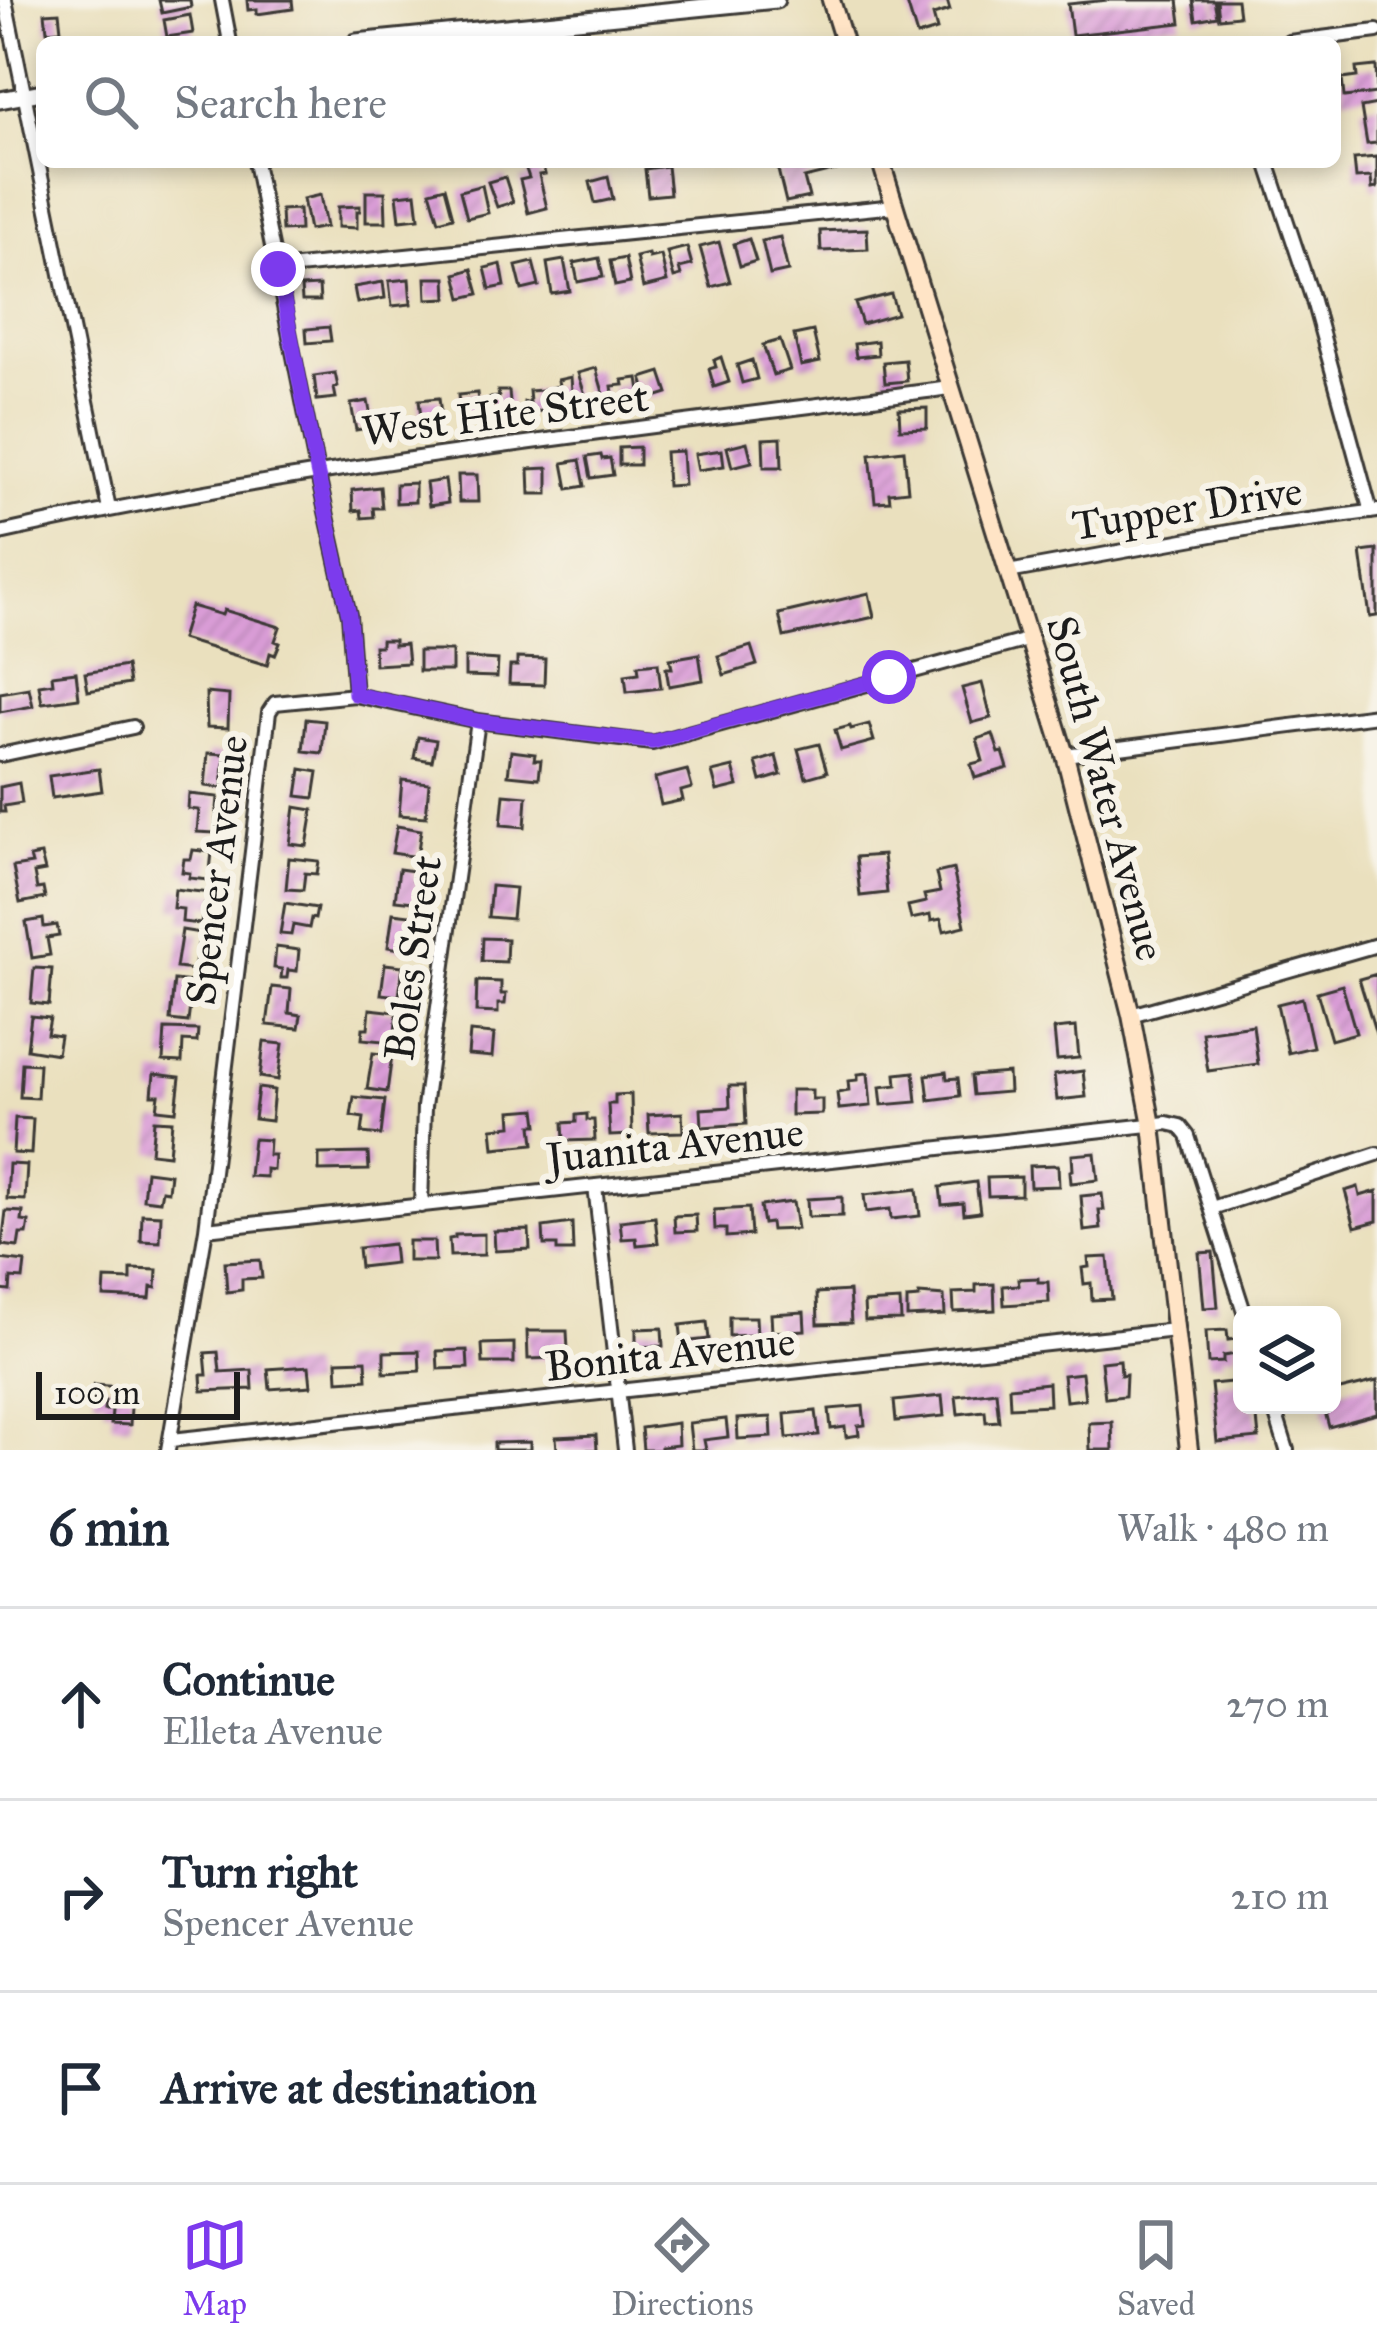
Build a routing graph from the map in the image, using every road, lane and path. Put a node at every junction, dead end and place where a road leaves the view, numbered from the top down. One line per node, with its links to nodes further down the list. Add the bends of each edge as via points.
1 (5, 0): 11 (street)
2 (222, 0): 6 (street)
3 (776, 0): 7 (street)
4 (831, 0): 8 (main road)
5 (1377, 32): 9 (street)
6 (229, 36)
7 (416, 36)
8 (842, 36)
9 (1341, 36)
10 (36, 93): 11 (street)
11 (24, 95): 12 (street); 13 (street)
12 (0, 100)
13 (36, 153)
14 (39, 168): 22 (street)
15 (256, 168): 19 (street)
16 (883, 168): 18 (main road, South Water Avenue)
17 (1269, 168): 23 (street)
18 (895, 206): 19 (street); 20 (main road, South Water Avenue)
19 (278, 269): 21 (street)
20 (950, 388): 21 (street, West Hite Street); 25 (main road, South Water Avenue)
21 (317, 471): 22 (street, West Hite Street); 27 (street, via 349,615)
22 (109, 508): 24 (street, West Hite Street)
23 (1374, 511): 25 (street, Tupper Drive)
24 (0, 533)
25 (1008, 572): 26 (main road, South Water Avenue)
26 (1030, 639): 29 (street, via 652,742); 32 (main road, South Water Avenue)
27 (355, 694): 29 (street); 40 (street, Spencer Avenue, via 289,700 269,712)
28 (1377, 715): 32 (street)
29 (478, 721): 38 (street, Boles Street, via 424,1106)
30 (133, 727): 31 (street)
31 (0, 755)
32 (1065, 755): 34 (main road, South Water Avenue)
33 (1377, 945): 34 (street)
34 (1131, 1015): 35 (main road, South Water Avenue)
35 (1152, 1125): 37 (street, Juanita Avenue); 39 (street, via 1180,1126 1188,1136); 42 (main road, South Water Avenue)
36 (1377, 1154): 39 (street)
37 (596, 1186): 38 (street, Juanita Avenue); 43 (street)
38 (421, 1206): 40 (street, Juanita Avenue)
39 (1212, 1208): 41 (street)
40 (206, 1229): 45 (street, Spencer Avenue)
41 (1242, 1306)
42 (1175, 1330): 43 (street, Bonita Avenue); 47 (main road, South Water Avenue)
43 (617, 1392): 45 (street, Bonita Avenue); 46 (street)
44 (1276, 1414): 48 (street)
45 (170, 1445)
46 (626, 1450)
47 (1189, 1450)
48 (1287, 1450)

